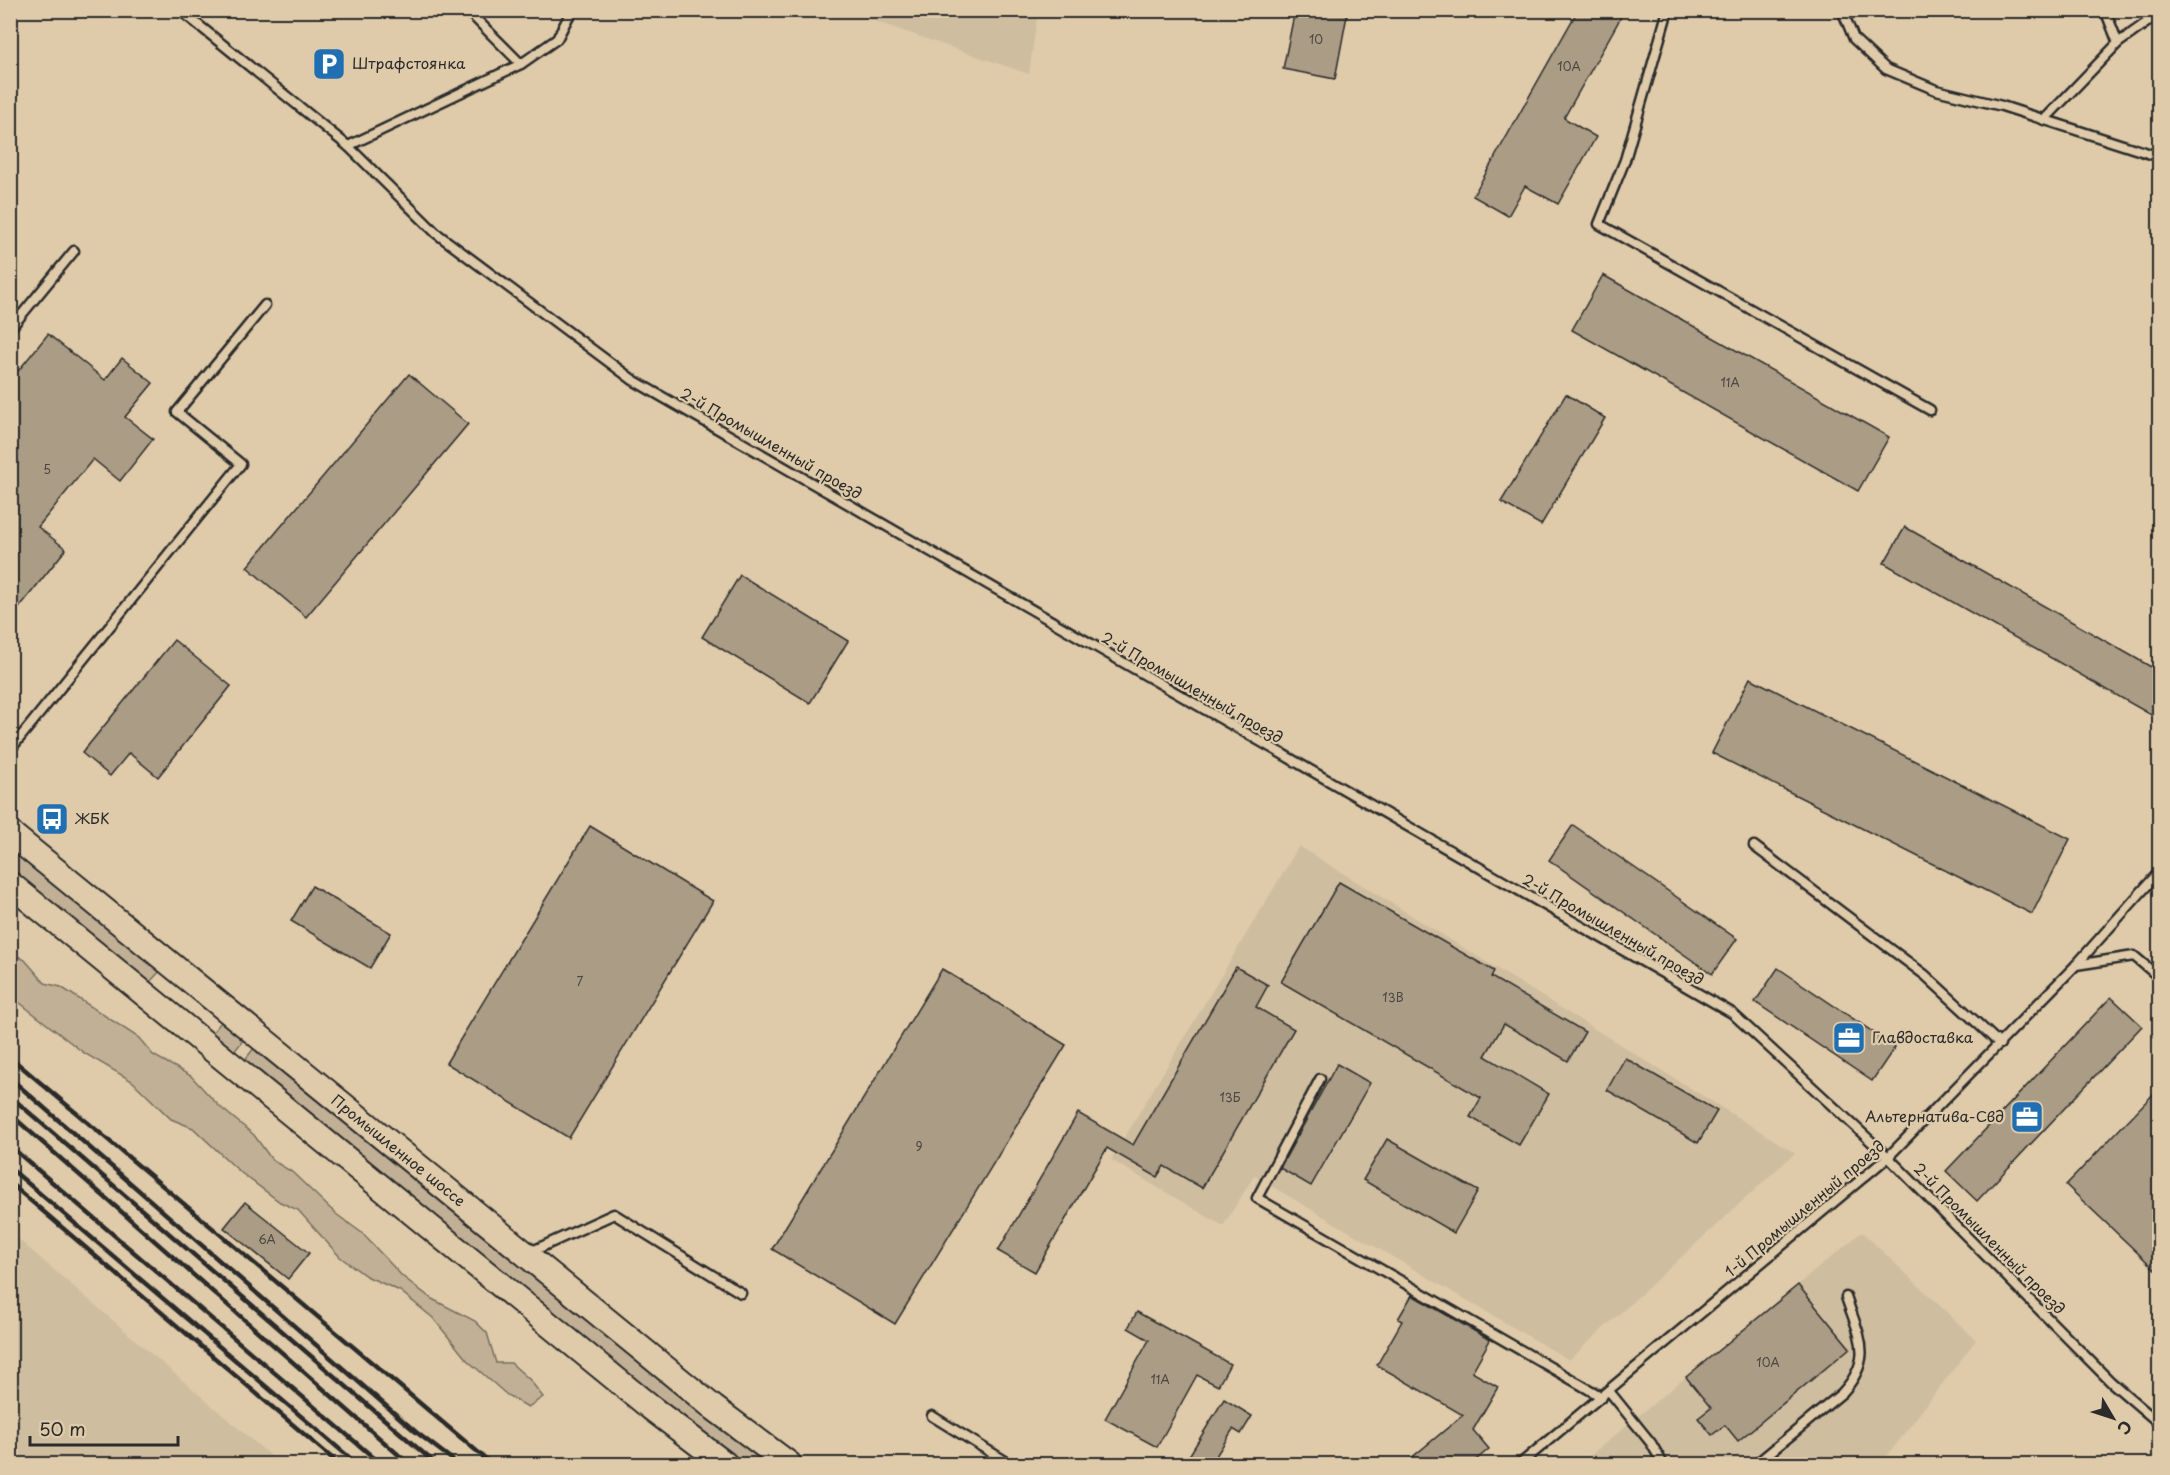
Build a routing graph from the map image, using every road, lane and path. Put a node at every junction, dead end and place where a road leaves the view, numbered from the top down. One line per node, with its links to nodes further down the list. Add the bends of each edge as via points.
1 (180, 10): 11 (lane, 2-й Промышленный проезд)
2 (467, 10): 9 (lane)
3 (572, 10): 9 (lane, via 557,39)
4 (1668, 10): 16 (lane, via 1625,160 1599,224)
5 (1842, 10): 10 (lane, via 1854,39 1886,69 1936,90)
6 (2105, 10): 8 (lane)
7 (2160, 13): 8 (lane)
8 (2118, 42): 10 (lane)
9 (521, 64): 11 (lane)
10 (2044, 120): 12 (lane)
11 (348, 146): 28 (lane, 2-й Промышленный проезд, via 436,233 633,380 1731,1013)
12 (2160, 157)
13 (74, 251): 15 (lane)
14 (265, 305): 17 (lane, via 177,412 242,464)
15 (10, 329)
16 (1930, 410)
17 (10, 750)
18 (10, 833): 24 (main road, Промышленное шоссе)
19 (1754, 846): 26 (lane, via 1925,975)
20 (2160, 871): 22 (lane, 1-й Промышленный проезд)
21 (10, 884): 25 (main road)
22 (2076, 965): 23 (lane, via 2134,956); 26 (lane, 1-й Промышленный проезд)
23 (2160, 978)
24 (202, 990): 25 (main road); 29 (main road, Промышленное шоссе)
25 (177, 1021): 36 (main road, via 641,1400)
26 (2000, 1044): 28 (lane, 1-й Промышленный проезд)
27 (1320, 1079): 33 (lane, via 1257,1198)
28 (1888, 1157): 32 (lane, 1-й Промышленный проезд); 35 (lane, 2-й Промышленный проезд, via 2111,1382)
29 (525, 1254): 30 (lane, via 614,1214); 37 (main road, Промышленное шоссе)
30 (741, 1293)
31 (1846, 1297): 41 (lane, via 1862,1347 1854,1380)
32 (1609, 1391): 33 (lane, 1-й Промышленный проезд); 40 (lane)
33 (1602, 1397): 39 (lane, 1-й Промышленный проезд)
34 (932, 1416): 38 (lane)
35 (2160, 1424)
36 (725, 1464)
37 (789, 1464)
38 (1010, 1464)
39 (1520, 1464)
40 (1663, 1464)
41 (1756, 1464)

